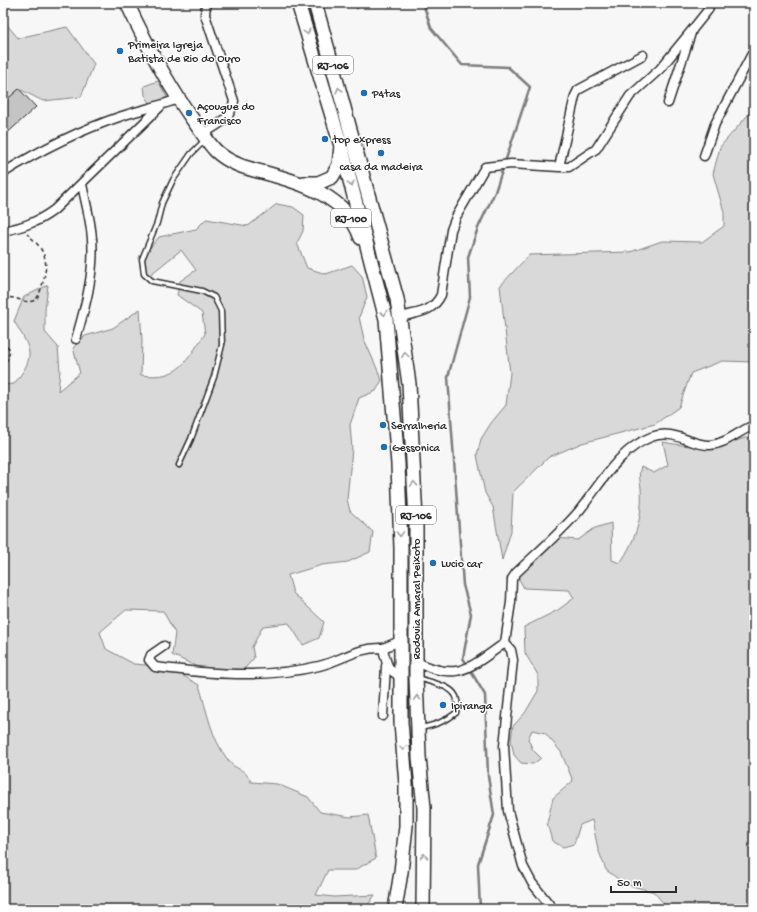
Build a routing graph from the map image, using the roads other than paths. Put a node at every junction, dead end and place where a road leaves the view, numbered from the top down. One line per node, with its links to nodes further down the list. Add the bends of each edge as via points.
1 (127, 3): 9 (main road, RJ-100)
2 (206, 3): 12 (street, via 205,15 234,101 232,113)
3 (298, 3): 13 (main road, RJ-106, one-way to 13)
4 (315, 3): 21 (main road, Rodovia Amaral Peixoto / RJ-106, one-way to 4)
5 (710, 3): 6 (street, via 708,10)
6 (692, 30): 10 (street); 15 (street, via 660,69 630,96 596,149 569,167)
7 (754, 50): 14 (street, via 715,124)
8 (643, 55): 15 (street, via 578,90)
9 (178, 100): 11 (street); 12 (main road, RJ-100)
10 (668, 103)
11 (161, 106): 16 (street, via 120,116 71,135 30,155); 18 (street)
12 (204, 136): 17 (main road, RJ-100, via 215,151 232,162); 24 (lane, via 173,180 142,259 144,274 152,281 202,291 214,297 221,311 222,345 214,377)
13 (341, 146): 17 (main road, RJ-100, via 339,165 332,178 318,183); 20 (main road, Rodovia Amaral Peixoto / RJ-106, one-way to 20)
14 (704, 156)
15 (559, 167): 21 (street, via 511,164 486,167 451,230 441,295 436,305)
16 (3, 173)
17 (300, 183): 20 (main road, RJ-100, via 320,192 350,215 358,228)
18 (82, 184): 19 (street, via 39,221); 22 (street, via 92,238 91,270)
19 (3, 231)
20 (375, 275): 25 (main road, Rodovia Amaral Peixoto / RJ-106, one-way to 25, via 386,319 395,423 401,548)
21 (401, 317): 29 (main road, Rodovia Amaral Peixoto / RJ-106, one-way to 21, via 416,540 413,452 409,384)
22 (76, 339)
23 (754, 425): 26 (street, via 718,444 701,444 684,437 668,435 652,436 637,443 615,464 578,512 516,573 512,580)
24 (179, 465)
25 (400, 641): 28 (street); 31 (main road, Rodovia Amaral Peixoto / RJ-106)
26 (504, 643): 29 (street, via 461,670 446,672 430,669); 41 (street, via 511,650 513,660 504,746 508,810 523,866 532,883)
27 (164, 646): 28 (street, via 151,655 149,660 155,667 248,675 320,666 358,650 369,647)
28 (383, 648): 30 (street)
29 (415, 661): 32 (main road, Rodovia Amaral Peixoto / RJ-106)
30 (386, 666): 31 (street, via 392,673); 33 (street)
31 (401, 677): 35 (main road, Rodovia Amaral Peixoto / RJ-106, one-way to 35, via 406,826)
32 (416, 677): 34 (main road, Rodovia Amaral Peixoto / RJ-106, one-way to 32); 34 (lane, via 448,688 458,700 456,713 449,719)
33 (383, 716)
34 (418, 729): 36 (main road, Rodovia Amaral Peixoto / RJ-106, one-way to 34, via 424,808)
35 (401, 872): 37 (main road, Rodovia Amaral Peixoto / RJ-106); 38 (main road, via 405,900)
36 (424, 875): 39 (main road, via 418,891); 40 (main road, Rodovia Amaral Peixoto / RJ-106)
37 (395, 909)
38 (403, 909)
39 (417, 909)
40 (423, 909)
41 (553, 909)

